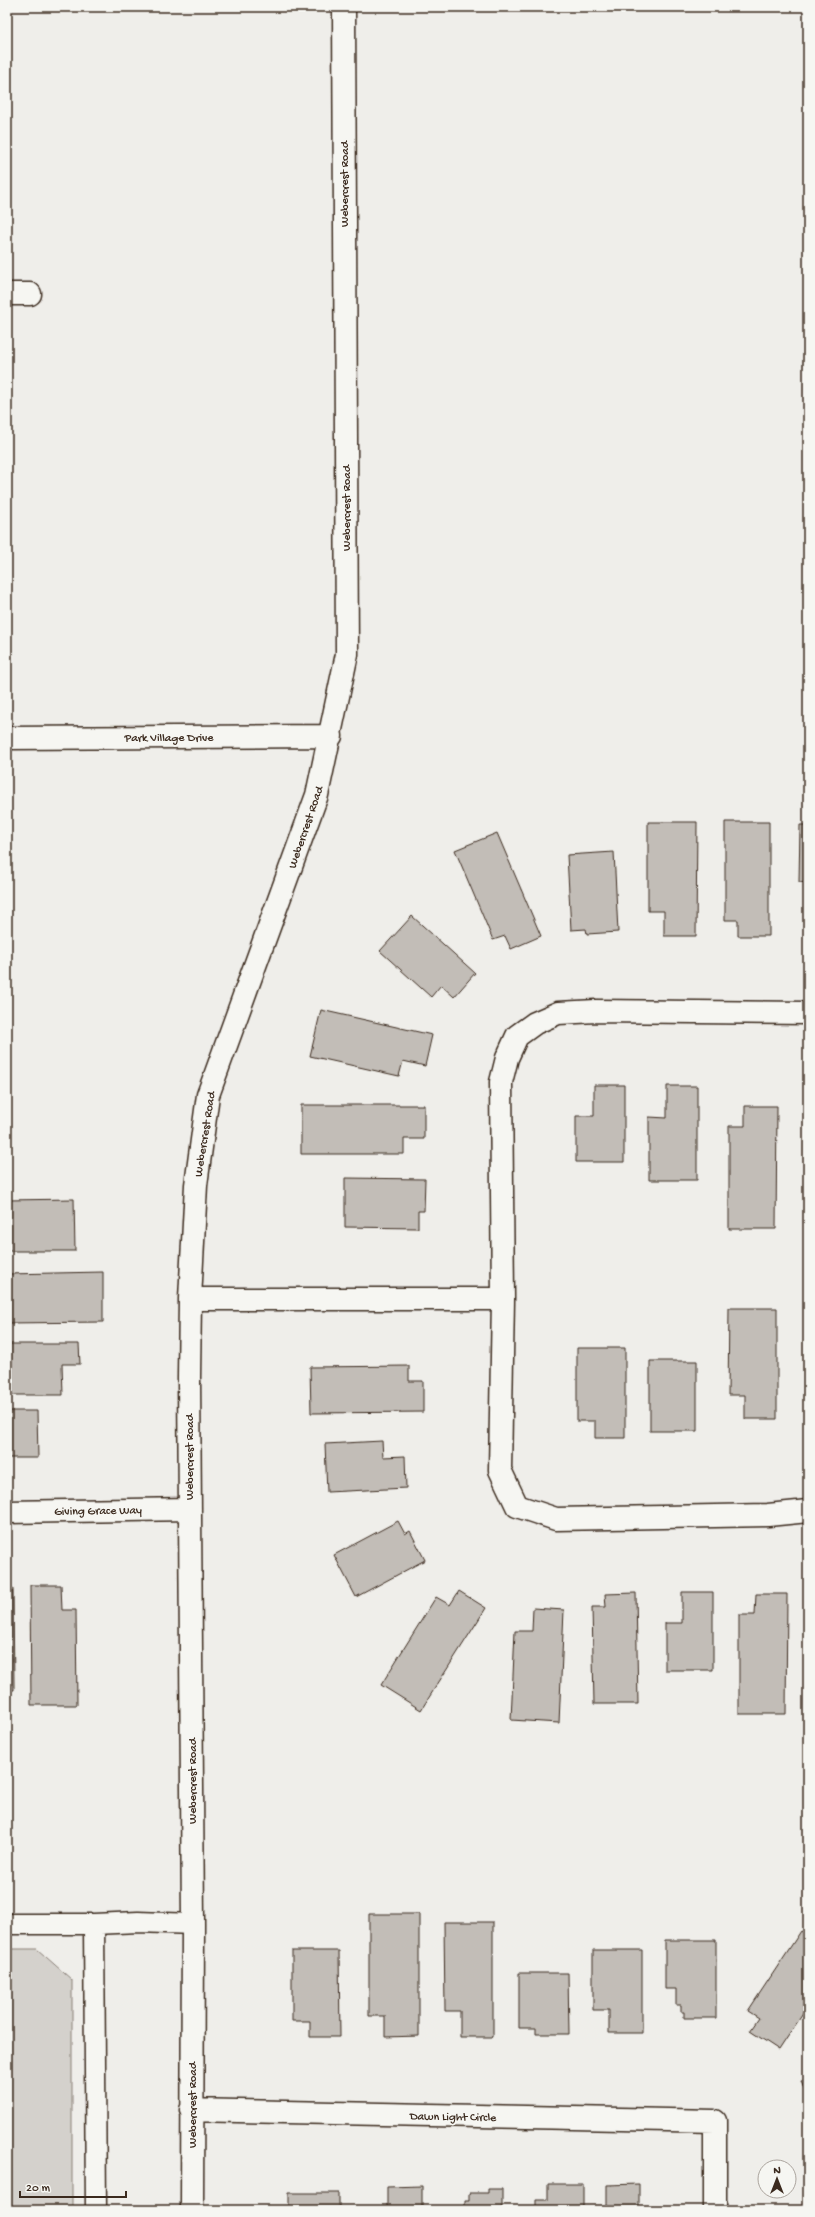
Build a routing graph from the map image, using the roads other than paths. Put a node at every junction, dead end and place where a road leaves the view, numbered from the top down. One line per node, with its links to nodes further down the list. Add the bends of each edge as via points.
1 (344, 7): 4 (street, Webercrest Road, via 347,654)
2 (7, 294): 3 (street)
3 (30, 294)
4 (331, 736): 5 (street, Park Village Drive); 7 (street, Webercrest Road, via 317,795 208,1095 196,1185)
5 (7, 738)
6 (808, 1013): 8 (street, via 596,1011 558,1014 535,1024 517,1036 507,1058 501,1082)
7 (190, 1299): 8 (street); 9 (street, Webercrest Road)
8 (503, 1299): 10 (street, via 500,1470 517,1506 556,1519 768,1515)
9 (190, 1509): 11 (street, Giving Grace Way); 14 (street, Webercrest Road)
10 (808, 1511)
11 (7, 1512)
12 (7, 1924): 13 (lane)
13 (94, 1924): 14 (lane); 16 (lane)
14 (193, 1924): 15 (street, Webercrest Road)
15 (191, 2110): 17 (street, Webercrest Road); 18 (street, Dawn Light Circle, via 715,2121)
16 (96, 2210)
17 (192, 2210)
18 (715, 2210)

